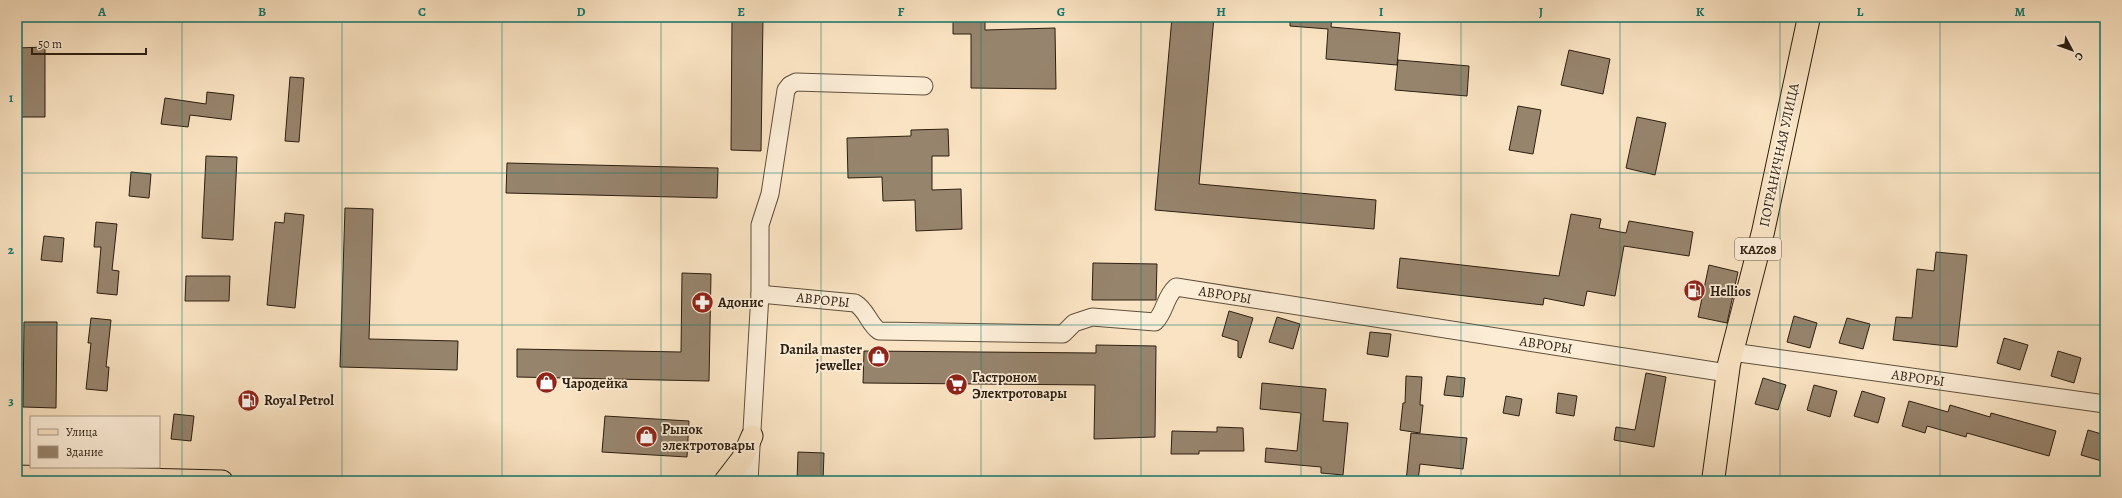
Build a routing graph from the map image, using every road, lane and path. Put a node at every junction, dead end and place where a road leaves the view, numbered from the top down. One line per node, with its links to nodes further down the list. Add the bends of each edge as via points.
1 (1809, 17): 4 (highway, ПОГРАНИЧНАЯ УЛИЦА / KAZ08, via 1763,232)
2 (924, 86): 3 (street, via 796,82 786,90 770,194 760,225)
3 (760, 294): 5 (street, АВРОРЫ, via 855,303 863,309 872,326 879,331 1063,334 1074,323 1092,317 1155,322 1162,313 1168,294 1176,287); 7 (street)
4 (1732, 352): 5 (highway, ПОГРАНИЧНАЯ УЛИЦА / KAZ08); 6 (street, АВРОРЫ)
5 (1727, 373): 12 (highway, ПОГРАНИЧНАЯ УЛИЦА / KAZ08)
6 (2105, 404)
7 (752, 436): 10 (main road, via 742,459); 11 (street)
8 (17, 476): 9 (main road)
9 (222, 481)
10 (725, 481)
11 (749, 481)
12 (1713, 481)

